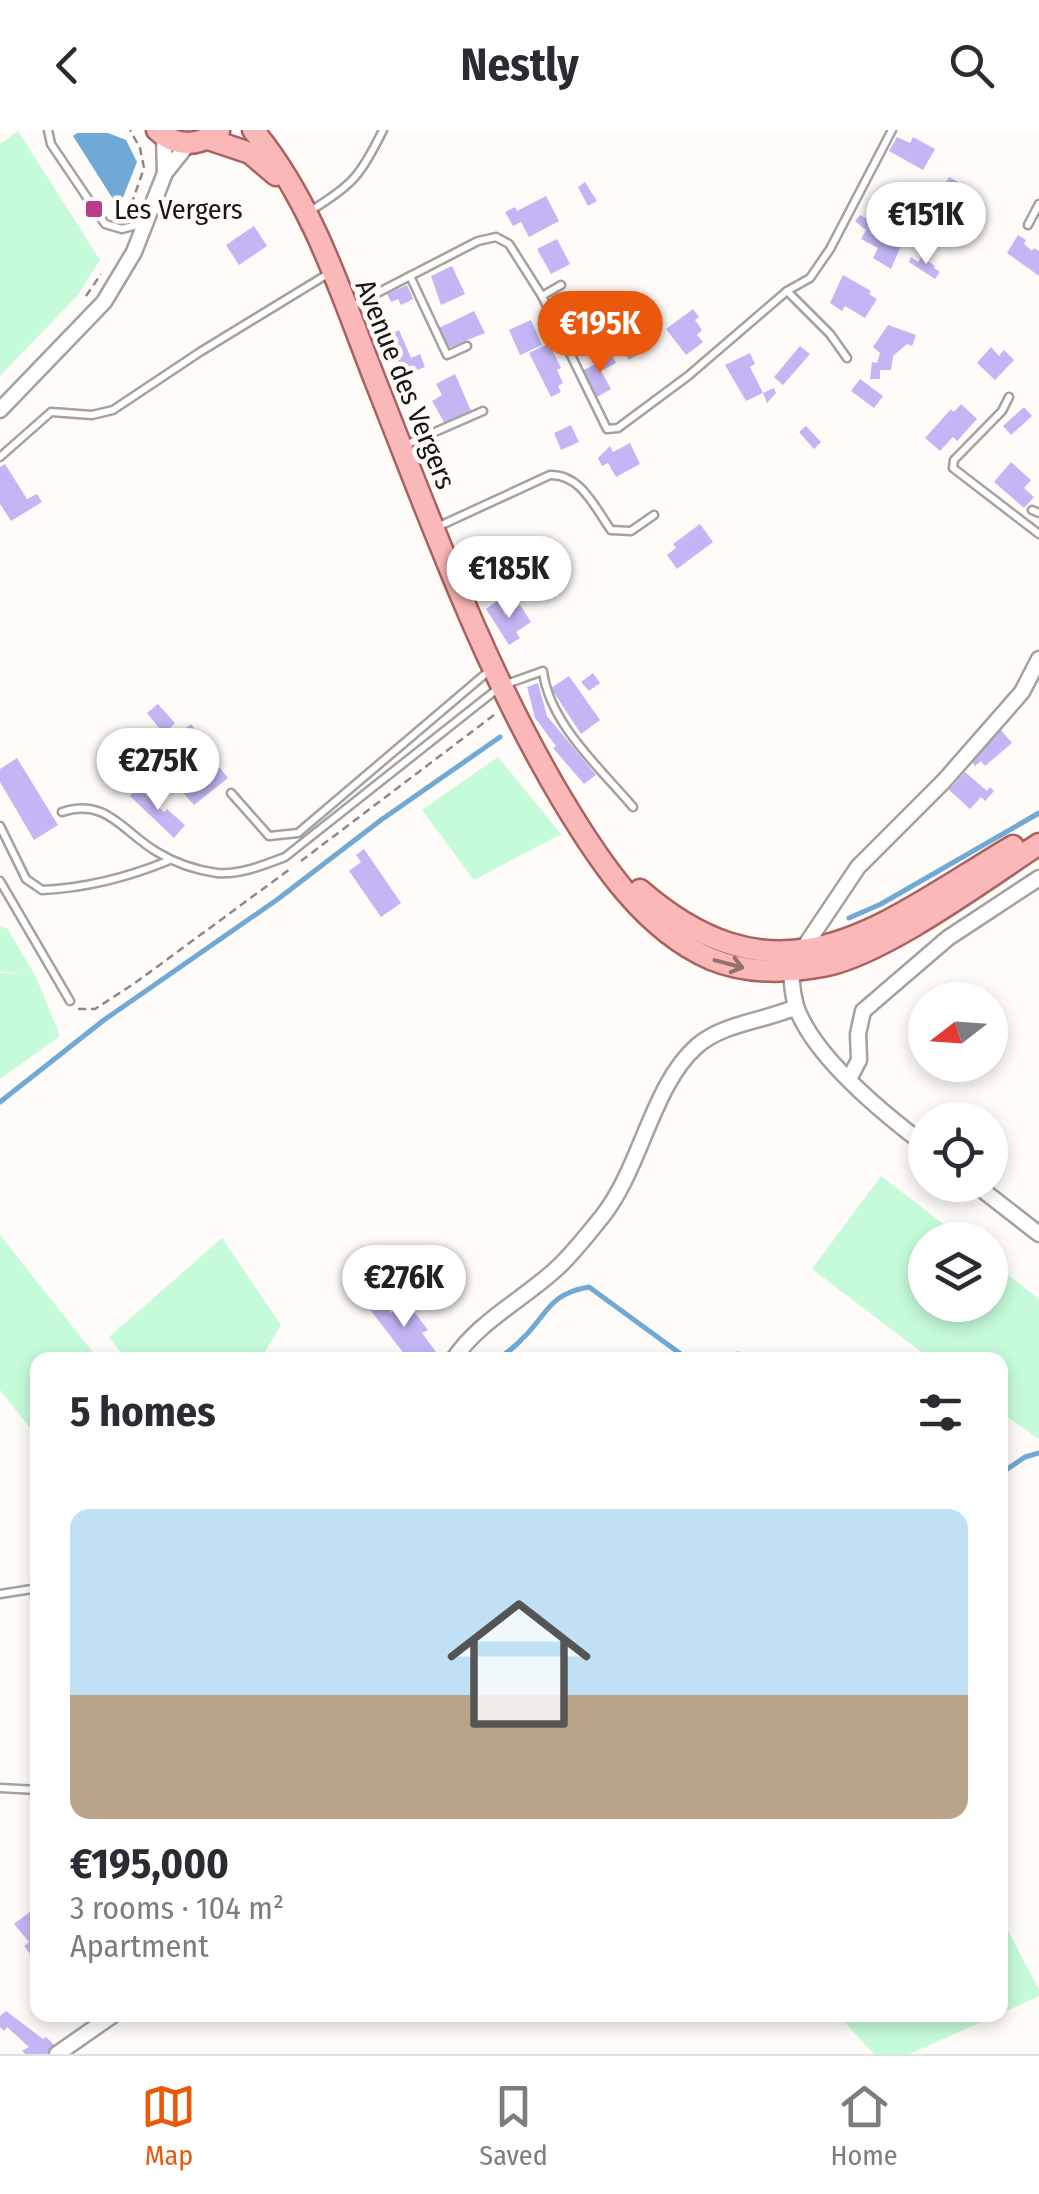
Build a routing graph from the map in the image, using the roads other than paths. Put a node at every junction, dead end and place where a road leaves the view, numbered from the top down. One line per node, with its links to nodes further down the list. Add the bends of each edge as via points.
1 (48, 130): 10 (lane, via 102,221 122,229)
2 (253, 130): 9 (main road, Avenue des Vergers)
3 (384, 130): 9 (lane, via 351,184)
4 (892, 130): 15 (lane, via 830,249 810,278)
5 (160, 133): 6 (main road, Avenue des Vergers); 7 (street)
6 (206, 138): 7 (street); 9 (main road, Avenue des Vergers, via 250,152)
7 (165, 173): 10 (street)
8 (1039, 204): 11 (lane)
9 (302, 209): 12 (main road, Avenue des Vergers)
10 (146, 223): 21 (street, via 104,302)
11 (1028, 224)
12 (332, 272): 17 (main road, Avenue des Vergers); 24 (lane, via 113,410 92,416 51,412)
13 (410, 276): 16 (lane, via 496,237 510,244); 17 (lane); 18 (lane, via 447,355)
14 (562, 284): 16 (lane)
15 (787, 292): 16 (lane, via 688,376 618,428 606,429); 19 (lane)
16 (542, 296)
17 (347, 308): 23 (main road, Avenue des Vergers)
18 (467, 346)
19 (847, 358)
20 (1009, 397): 27 (lane, via 953,468)
21 (0, 410)
22 (483, 411): 23 (lane)
23 (402, 446): 26 (main road, Avenue des Vergers)
24 (0, 457)
25 (654, 515): 26 (lane, via 631,531 611,530 570,478 550,476)
26 (434, 528): 29 (main road, Avenue des Vergers)
27 (1039, 534)
28 (1039, 659): 40 (street, via 1022,692 858,868)
29 (497, 677): 30 (lane, via 298,832 269,836); 31 (main road, Avenue des Vergers); 32 (lane, via 543,670 546,692 568,730); 37 (lane, via 285,857 220,873)
30 (231, 793)
31 (564, 802): 41 (main road, via 637,887 676,920 714,940); 42 (main road, one-way to 42, via 603,862 664,930 711,959 764,972)
32 (633, 807)
33 (62, 812): 37 (lane, via 94,808)
34 (0, 826): 37 (lane, via 26,879 42,890 135,874)
35 (1039, 830): 40 (main road, via 863,932)
36 (1039, 844): 42 (main road, via 864,951)
37 (171, 859)
38 (1039, 878): 45 (street, via 948,938 862,1011 859,1060)
39 (0, 881): 43 (lane)
40 (802, 950): 41 (main road); 42 (street)
41 (761, 951): 42 (street)
42 (791, 970): 44 (street)
43 (70, 1001)
44 (796, 1007): 45 (street); 49 (street, via 696,1046 671,1078 628,1176 601,1218 557,1268)
45 (849, 1079): 46 (street)
46 (908, 1130)
47 (998, 1202): 48 (street)
48 (1039, 1234)
49 (460, 1352)
50 (30, 1589): 51 (lane)
51 (0, 1594)
52 (0, 1788): 53 (lane)
53 (30, 1790)
54 (103, 2022): 55 (street)
55 (57, 2054)

